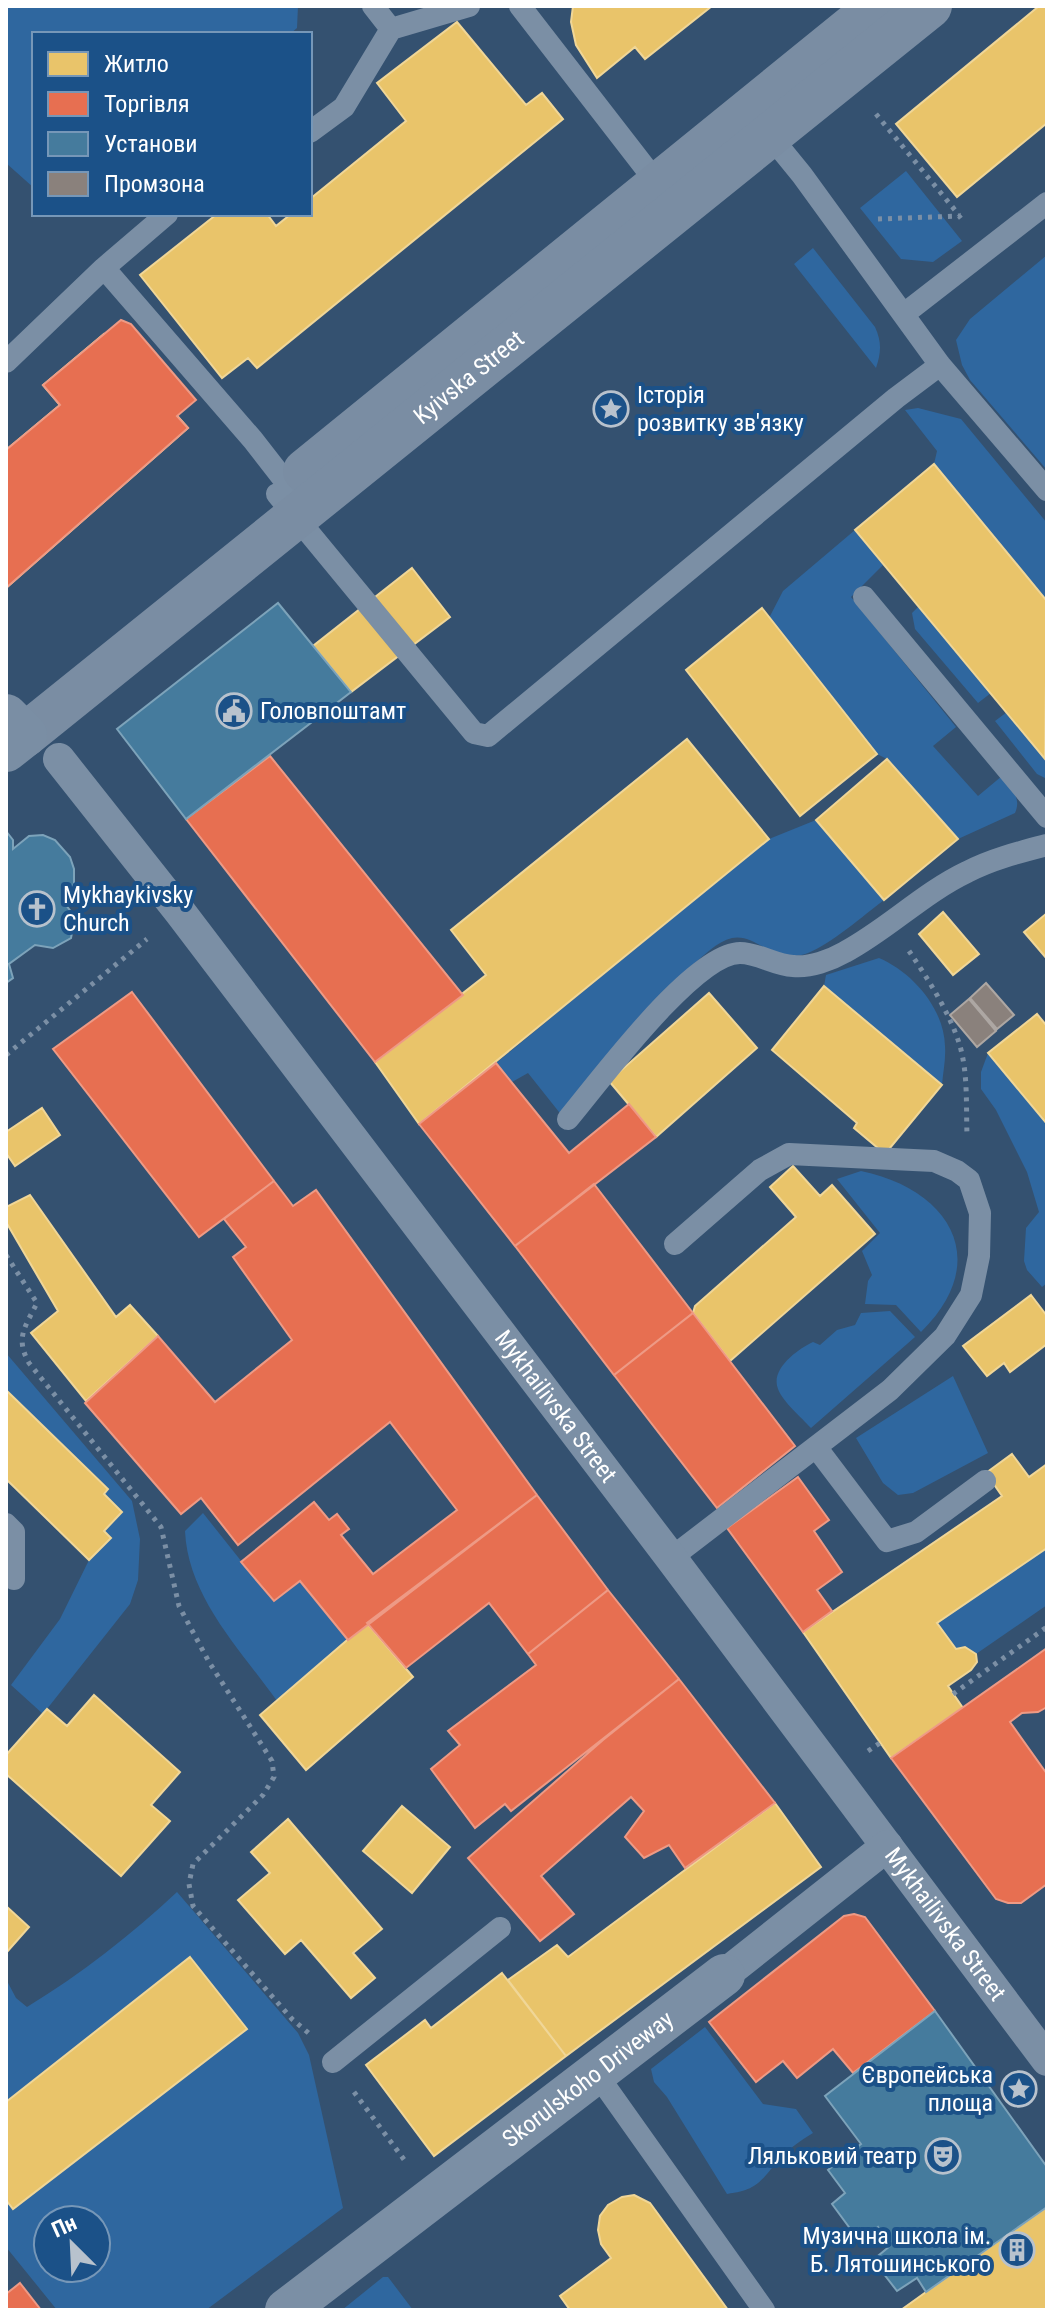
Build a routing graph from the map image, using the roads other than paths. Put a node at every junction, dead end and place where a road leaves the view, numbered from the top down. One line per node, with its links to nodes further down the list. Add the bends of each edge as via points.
1 (373, 6): 6 (lane)
2 (469, 6): 6 (lane)
3 (520, 6): 9 (lane)
4 (878, 6): 9 (main road, Kyivska Street)
5 (930, 6): 8 (main road, Kyivska Street)
6 (391, 29): 7 (lane, via 344,107)
7 (312, 131)
8 (771, 137): 13 (lane); 17 (main road, Kyivska Street)
9 (657, 183): 17 (main road, Kyivska Street)
10 (1047, 203): 13 (lane)
11 (165, 216): 12 (lane)
12 (104, 268): 14 (lane); 17 (lane, via 253,440)
13 (904, 314): 15 (lane)
14 (6, 362)
15 (940, 365): 16 (lane); 17 (lane, via 488,736 474,733)
16 (1047, 490)
17 (287, 498): 19 (main road, Kyivska Street)
18 (864, 597): 20 (lane)
19 (20, 735): 27 (street, Mykhailivska Street, via 180,912)
20 (1047, 817)
21 (1047, 845): 22 (lane, via 967,871 825,961 793,967 738,953 716,960 673,995)
22 (568, 1119)
23 (675, 1244): 24 (lane, via 760,1170 789,1154 934,1161 969,1180 980,1213 971,1295 945,1336 890,1390)
24 (816, 1447): 25 (lane, via 887,1541 916,1532); 27 (lane)
25 (985, 1481)
26 (6, 1524): 28 (lane, via 14,1532)
27 (671, 1558): 29 (street, Mykhailivska Street)
28 (14, 1579)
29 (887, 1846): 31 (street, Skorulskoho Driveway); 32 (street, Mykhailivska Street)
30 (500, 1928): 33 (lane)
31 (724, 1975): 34 (street, Skorulskoho Driveway)
32 (1047, 2060)
33 (333, 2062)
34 (596, 2073): 35 (street, Skorulskoho Driveway); 36 (lane)
35 (286, 2310)
36 (764, 2310)

